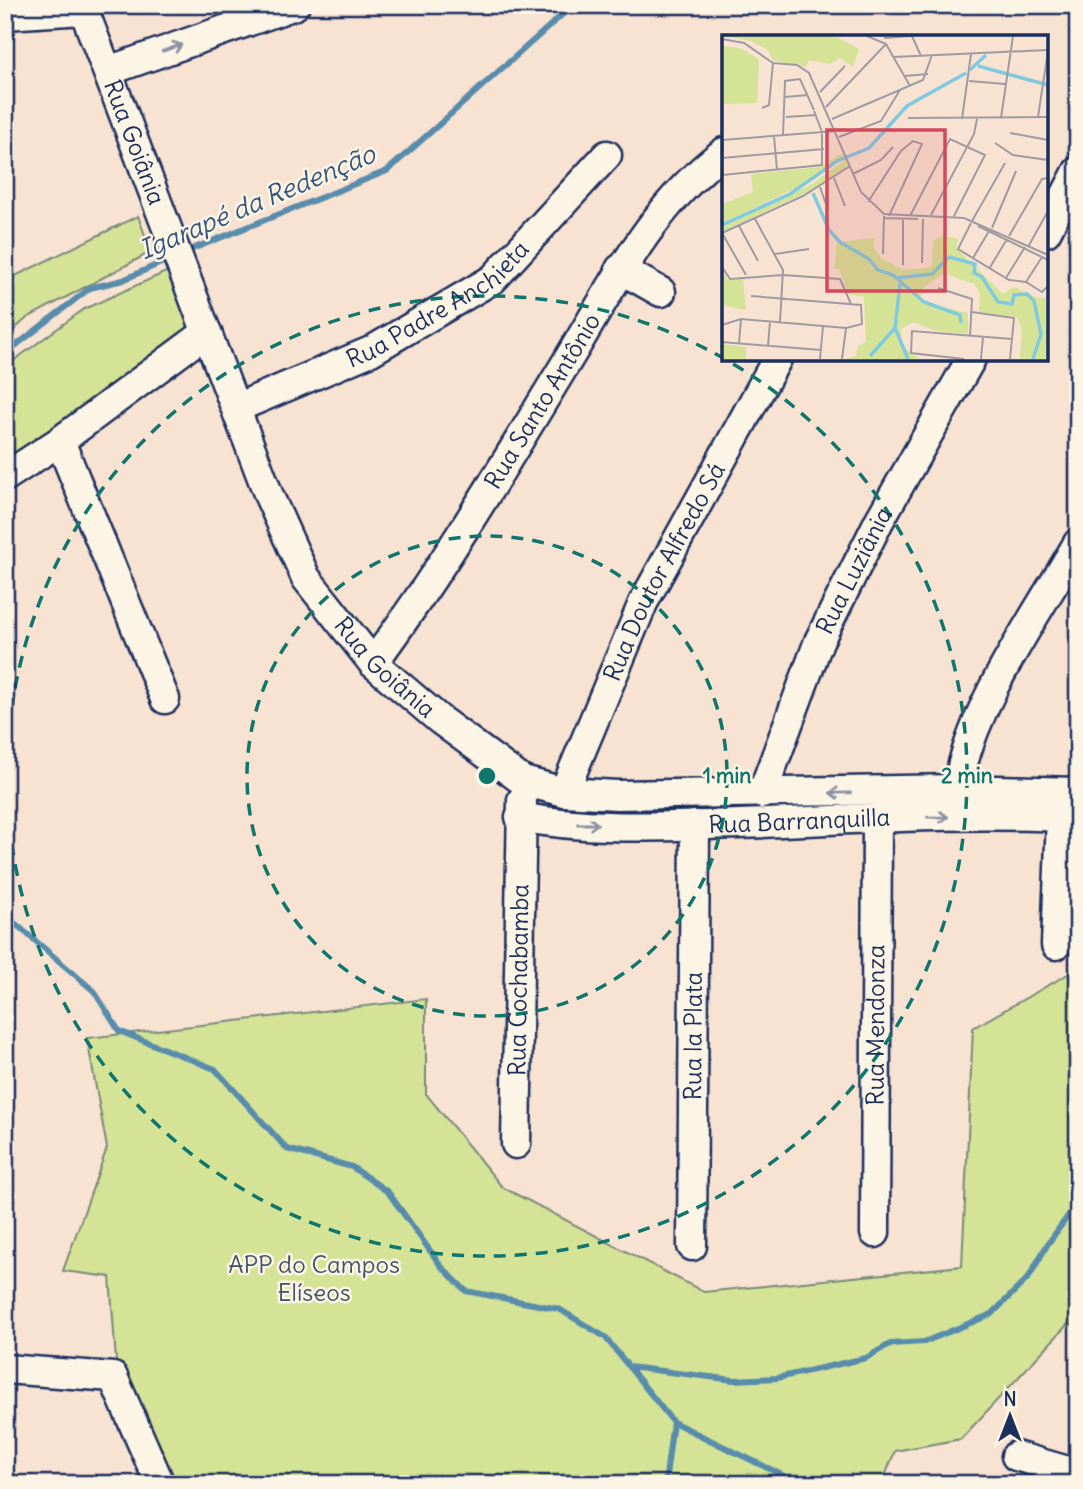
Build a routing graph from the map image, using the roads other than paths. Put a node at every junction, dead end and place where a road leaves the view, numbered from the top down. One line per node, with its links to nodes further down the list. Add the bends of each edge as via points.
1 (295, 5): 4 (street, one-way to 1)
2 (83, 7): 3 (street); 4 (street, Rua Goiânia)
3 (5, 15)
4 (108, 71): 11 (street, Rua Goiânia)
5 (722, 154): 9 (street, Rua Santo Antônio, via 676,197)
6 (607, 155): 14 (street, Rua Padre Anchieta, via 494,279 371,351)
7 (1078, 171): 8 (street)
8 (1048, 228)
9 (620, 269): 10 (street); 18 (street, Rua Santo Antônio, via 453,549)
10 (662, 292)
11 (207, 332): 14 (street, Rua Goiânia); 15 (street)
12 (776, 360): 22 (street, Rua Doutor Alfredo Sá, via 643,603)
13 (970, 360): 24 (street, Rua Luziânia, via 879,521 819,641)
14 (236, 408): 18 (street, Rua Goiânia, via 306,578)
15 (60, 441): 16 (street); 19 (street)
16 (5, 477)
17 (1078, 543): 21 (street, via 977,725 962,760)
18 (373, 663): 20 (street, Rua Goiânia)
19 (165, 699)
20 (523, 781): 22 (street, Rua Goiânia); 25 (street, Rua Cochabamba)
21 (957, 789): 23 (street, Rua Goiânia); 24 (street, Rua Goiânia, one-way to 24)
22 (565, 792): 24 (street, Rua Goiânia)
23 (1078, 792)
24 (762, 794)
25 (520, 817): 28 (street, Rua Barranquilla, one-way to 28, via 564,824); 30 (street, Rua Cochabamba)
26 (1070, 817): 27 (street, Rua Barranquilla, one-way to 26); 29 (street)
27 (877, 819): 28 (street, Rua Barranquilla); 31 (street, Rua Mendonza)
28 (695, 825): 32 (street, Rua la Plata)
29 (1056, 945)
30 (516, 1144)
31 (875, 1233)
32 (692, 1246)
33 (5, 1368): 36 (street, via 99,1374 117,1381)
34 (1016, 1456): 35 (street)
35 (1078, 1474)
36 (160, 1484)

